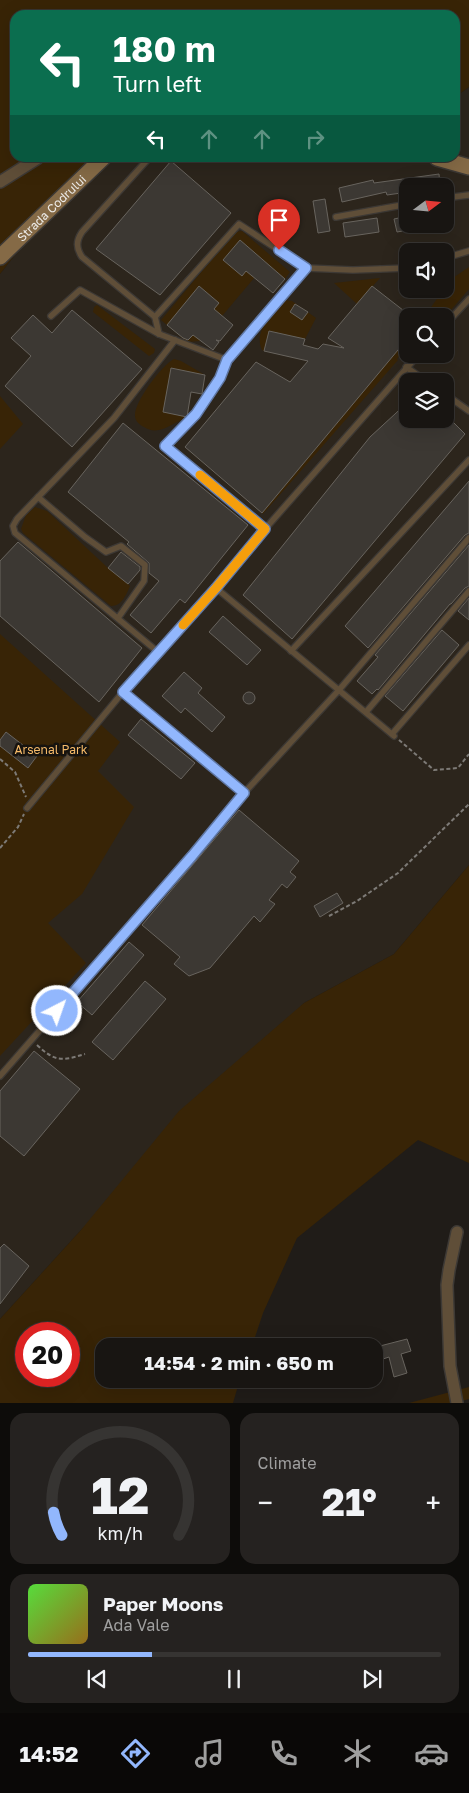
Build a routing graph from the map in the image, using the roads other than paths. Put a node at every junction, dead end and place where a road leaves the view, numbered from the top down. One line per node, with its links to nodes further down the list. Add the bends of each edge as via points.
1 (32, 162): 6 (street)
2 (99, 162): 13 (street, Strada Codrului)
3 (144, 162): 19 (lane, via 82,232 77,249 82,257)
4 (451, 162): 5 (street)
5 (469, 167)
6 (0, 182)
7 (469, 195): 8 (lane)
8 (454, 197)
9 (399, 206): 10 (lane)
10 (336, 217)
11 (469, 251): 12 (lane)
12 (454, 255)
13 (0, 257)
14 (306, 268): 15 (lane); 19 (lane, via 239,224); 22 (lane)
15 (399, 268)
16 (469, 300): 18 (lane)
17 (51, 316): 20 (lane, via 80,290)
18 (454, 316)
19 (155, 317): 20 (lane)
20 (159, 334): 21 (lane)
21 (175, 340): 22 (lane); 29 (lane, via 114,418)
22 (227, 360): 30 (lane, via 220,378 196,414 165,446)
23 (410, 363): 24 (lane)
24 (406, 367): 25 (lane); 30 (lane)
25 (415, 373)
26 (454, 400): 27 (lane)
27 (469, 411)
28 (469, 460): 36 (lane)
29 (38, 497): 34 (lane, via 17,518 13,526 15,533); 34 (lane, via 106,552 121,546 145,565 144,581)
30 (265, 529): 32 (lane)
31 (469, 538): 38 (lane)
32 (216, 588): 36 (lane); 37 (lane)
33 (469, 591): 40 (lane)
34 (118, 618): 37 (lane)
35 (469, 644): 40 (lane, via 393,735)
36 (291, 651): 38 (lane)
37 (158, 652): 39 (lane)
38 (339, 690): 40 (lane); 41 (lane)
39 (123, 692): 41 (lane); 42 (lane)
40 (366, 712)
41 (244, 793): 43 (lane)
42 (27, 808)
43 (0, 1076)
44 (457, 1232): 45 (street, via 447,1286 450,1366)
45 (457, 1403)

